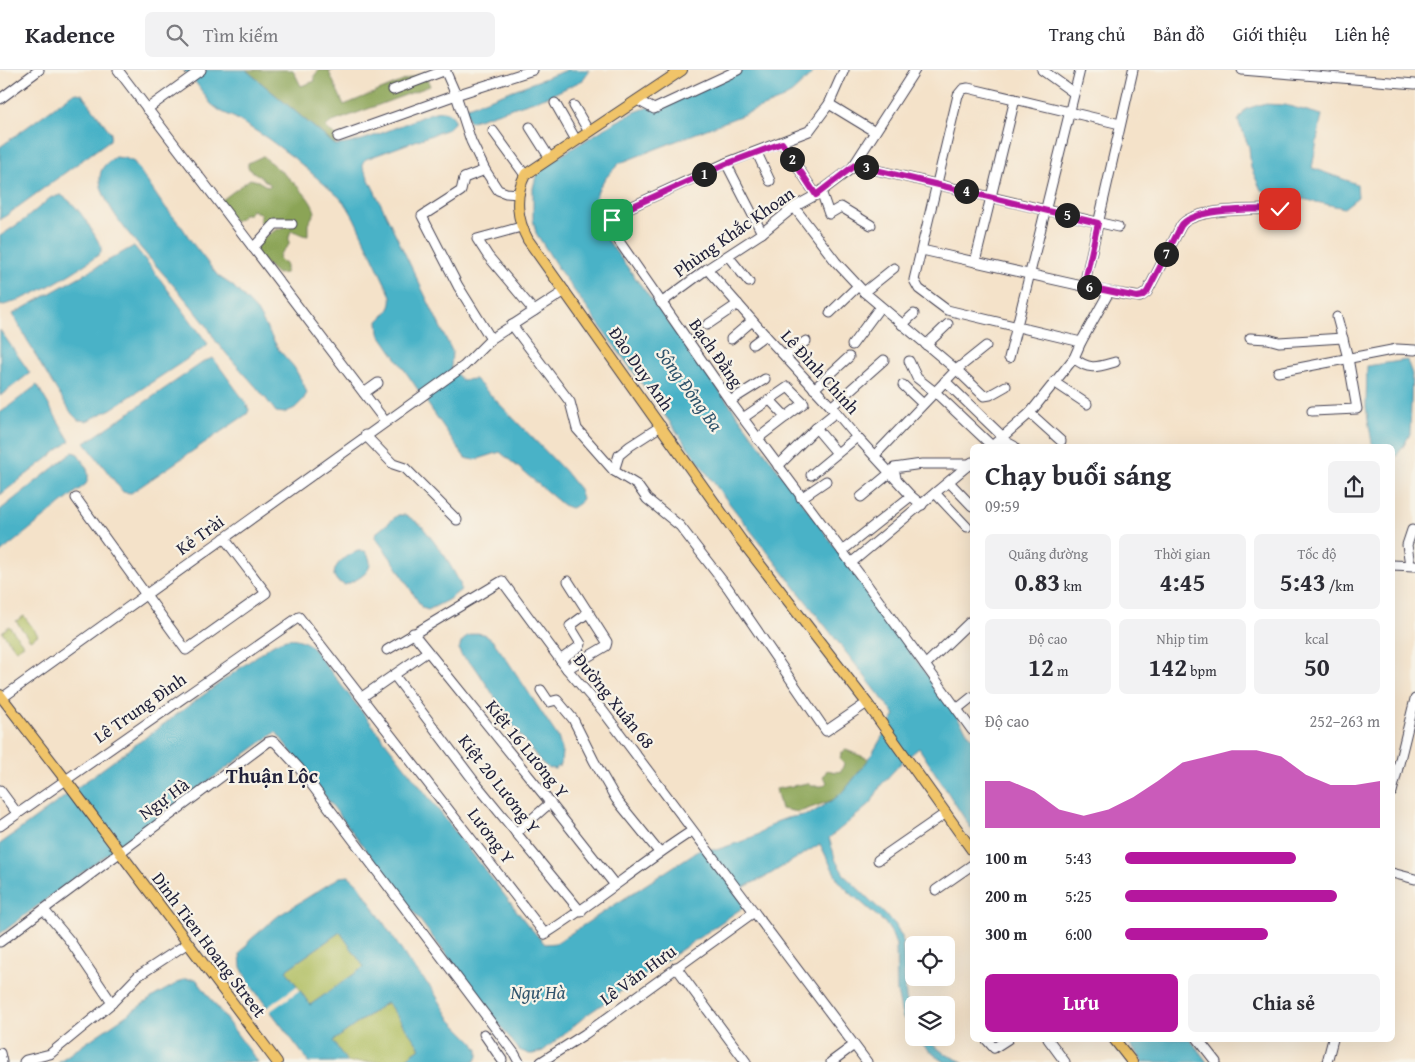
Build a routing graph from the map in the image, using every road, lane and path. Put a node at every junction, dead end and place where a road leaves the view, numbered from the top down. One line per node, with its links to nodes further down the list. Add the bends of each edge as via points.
1 (39, 70): 17 (street)
2 (118, 70): 24 (street)
3 (201, 70): 24 (street)
4 (445, 70): 15 (street); 18 (street)
5 (533, 70): 18 (street)
6 (682, 70): 20 (main road)
7 (738, 70): 20 (street, via 654,109)
8 (844, 70): 22 (street, Bạch Đằng)
9 (915, 70): 30 (street, Phùng Khắc Khoan)
10 (1042, 70): 16 (street)
11 (1080, 70): 16 (street)
12 (1133, 70): 26 (street)
13 (1244, 70): 14 (street)
14 (1415, 84)
15 (394, 90)
16 (1074, 92): 25 (street)
17 (0, 99)
18 (457, 99): 31 (street); 38 (street)
19 (1014, 99): 25 (street); 41 (street, via 968,88 960,92); 44 (street)
20 (637, 100): 29 (main road)
21 (555, 103): 32 (street)
22 (829, 104): 30 (street); 33 (street, Bạch Đằng, via 809,131)
23 (574, 106): 29 (street)
24 (147, 109): 54 (street)
25 (1069, 112): 26 (street); 47 (street)
26 (1120, 124): 48 (street)
27 (530, 127): 35 (street)
28 (493, 131): 39 (street)
29 (589, 132): 32 (main road)
30 (875, 132): 37 (street, Phùng Khắc Khoan)
31 (338, 137)
32 (576, 140): 35 (main road)
33 (782, 143): 34 (street, Bạch Đằng); 42 (street)
34 (757, 152): 36 (street, Bạch Đằng); 40 (street)
35 (549, 157): 39 (main road)
36 (726, 164): 53 (street); 66 (street, Bạch Đằng, via 622,211 612,220 614,234)
37 (855, 165): 41 (street); 42 (street, Phùng Khắc Khoan)
38 (485, 170): 43 (street, via 498,190); 83 (street, via 464,178 461,191 422,216 458,286)
39 (525, 175): 43 (main road, Đào Duy Anh)
40 (770, 181)
41 (938, 184): 44 (street); 55 (street)
42 (819, 193): 45 (street, Phùng Khắc Khoan); 50 (street, via 829,214 841,207)
43 (519, 194): 51 (main road, Đào Duy Anh)
44 (990, 197): 47 (street); 57 (street)
45 (794, 207): 53 (street, Phùng Khắc Khoan); 63 (street)
46 (1280, 209): 65 (street, via 1220,211 1187,219 1144,295 1137,297)
47 (1045, 210): 48 (street); 60 (street)
48 (1098, 223): 52 (street); 62 (street)
49 (292, 224): 54 (street, via 275,224)
50 (871, 225)
51 (521, 227): 64 (main road, Đào Duy Anh); 69 (street, via 477,239)
52 (1118, 228)
53 (762, 233): 56 (street, Phùng Khắc Khoan)
54 (253, 248): 109 (street)
55 (922, 250): 57 (street); 78 (street, via 915,284 940,306)
56 (728, 256): 59 (street, Phùng Khắc Khoan); 61 (street)
57 (975, 262): 60 (street)
58 (894, 268): 63 (street)
59 (707, 269): 66 (street, Phùng Khắc Khoan); 67 (street, Lê Đình Chinh)
60 (1029, 274): 62 (street); 78 (street)
61 (749, 282)
62 (1084, 286): 65 (street)
63 (861, 289): 68 (street); 70 (street)
64 (565, 291): 69 (street); 120 (main road, Đào Duy Anh)
65 (1110, 292): 85 (street)
66 (661, 303): 111 (street, Bạch Đằng)
67 (738, 304): 73 (street, Lê Đình Chinh); 76 (street)
68 (880, 307): 77 (street); 87 (street)
69 (534, 311): 75 (street)
70 (830, 313)
71 (914, 314): 77 (street)
72 (1337, 317): 82 (street)
73 (752, 321): 79 (street, Lê Đình Chinh); 80 (street)
74 (948, 324): 88 (street)
75 (512, 325): 83 (street); 135 (street, via 570,402 577,429)
76 (707, 325)
77 (902, 325): 88 (street)
78 (1016, 326): 85 (street); 93 (street)
79 (764, 335): 86 (street); 91 (street, Lê Đình Chinh)
80 (731, 338)
81 (1250, 338): 82 (street, via 1279,342)
82 (1343, 338): 95 (street)
83 (491, 339): 119 (street, Kẻ Trài, via 464,366)
84 (806, 341): 91 (street)
85 (1081, 342): 94 (street)
86 (753, 344)
87 (852, 345)
88 (926, 345): 99 (street)
89 (986, 346): 99 (street)
90 (1415, 350): 95 (street)
91 (779, 355): 107 (street, Lê Đình Chinh)
92 (849, 357): 107 (street)
93 (1009, 358)
94 (1074, 358): 98 (street, via 1095,368); 103 (street)
95 (1348, 358): 100 (street); 115 (street, via 1357,409)
96 (884, 360): 114 (street)
97 (909, 361): 108 (street, via 917,378)
98 (1115, 362)
99 (956, 370): 102 (street); 106 (street, via 984,396)
100 (1278, 372)
101 (765, 379): 111 (street)
102 (945, 381): 108 (street); 124 (street)
103 (1054, 382): 113 (street); 116 (street)
104 (378, 383): 109 (street)
105 (903, 385): 112 (street)
106 (1006, 386)
107 (814, 389): 114 (street, Lê Đình Chinh)
108 (934, 392): 112 (street); 127 (street)
109 (364, 393): 119 (street)
110 (770, 400): 117 (street); 117 (street, via 788,386 804,403); 118 (street)
111 (730, 401): 118 (street, Bạch Đằng)
112 (922, 404): 131 (street)
113 (1087, 404)
114 (833, 409): 121 (street); 123 (street, Lê Đình Chinh)
115 (1312, 411)
116 (1030, 413): 124 (street); 126 (street)
117 (786, 417): 125 (street)
118 (743, 418): 125 (street, Bạch Đằng)
119 (385, 421): 122 (street, Kẻ Trài)
120 (660, 426): 135 (street, via 619,454); 172 (main road, Đào Duy Anh, via 741,540)
121 (816, 428): 130 (street); 133 (street)
122 (365, 435): 147 (street, via 393,464 405,468); 150 (street, Kẻ Trài)
123 (857, 437): 130 (street); 131 (street, Lê Đình Chinh)
124 (1002, 438): 128 (street); 129 (street)
125 (757, 439): 133 (street, Bạch Đằng)
126 (1061, 441)
127 (990, 444)
128 (994, 444)
129 (1011, 444)
130 (837, 453): 136 (street)
131 (875, 455): 137 (street, Lê Đình Chinh)
132 (970, 464): 137 (street, via 922,464 894,468)
133 (778, 466): 144 (street, Bạch Đằng)
134 (970, 466): 139 (street)
135 (614, 471): 172 (street, via 637,485 647,498 680,526 728,588 826,731)
136 (811, 475)
137 (893, 475): 141 (street, Lê Đình Chinh); 142 (street)
138 (826, 481): 144 (street)
139 (950, 482): 140 (street); 145 (street)
140 (935, 493): 146 (street); 148 (street)
141 (911, 496): 146 (street, Lê Đình Chinh); 151 (street)
142 (861, 497)
143 (76, 498): 156 (street)
144 (801, 498): 151 (street, Bạch Đằng)
145 (970, 504)
146 (922, 505): 152 (street)
147 (457, 520)
148 (967, 527)
149 (1412, 530): 154 (street, via 1407,545)
150 (224, 538): 156 (street, Kẻ Trài); 156 (street, via 266,593 186,650)
151 (842, 552): 152 (street, Bạch Đằng)
152 (851, 563): 164 (street, Bạch Đằng)
153 (1395, 565): 154 (street)
154 (1412, 566)
155 (568, 581): 157 (street)
156 (145, 594): 168 (street, Kẻ Trài)
157 (589, 612): 163 (street, via 570,626 580,646); 165 (street, via 606,638 606,645)
158 (298, 617): 169 (street, Lương Y); 176 (street, Lê Trung Đình)
159 (970, 622): 164 (street)
160 (413, 633): 161 (street); 162 (street, Kiệt 16 Lương Y); 163 (street, Đường Xuân 68, via 502,581)
161 (387, 650)
162 (427, 652): 166 (street); 179 (street, Kiệt 16 Lương Y)
163 (560, 660): 165 (street, Đường Xuân 68)
164 (925, 665): 173 (street, Bạch Đằng)
165 (567, 669): 183 (street, Đường Xuân 68, via 604,712)
166 (394, 675): 169 (street); 184 (street, Kiệt 20 Lương Y)
167 (540, 690): 187 (street, via 549,702 557,700 573,719 616,799)
168 (1, 696): 176 (main road, Dinh Tien Hoang Street)
169 (362, 697): 196 (street, Lương Y, via 545,934)
170 (970, 699): 173 (street)
171 (1415, 699): 175 (street)
172 (866, 703): 181 (main road, Đào Duy Anh)
173 (957, 709): 174 (street, Bạch Đằng)
174 (970, 727)
175 (1411, 736): 177 (street)
176 (67, 782): 180 (street, Lê Trung Đình); 186 (main road, Dinh Tien Hoang Street)
177 (1395, 783)
178 (0, 790): 180 (street)
179 (550, 803): 184 (street); 192 (street, Kiệt 16 Lương Y)
180 (17, 813): 182 (street, Lê Trung Đình)
181 (946, 813): 185 (main road, Đào Duy Anh); 188 (street)
182 (0, 826)
183 (692, 831): 187 (street, Lương Y); 194 (street, Đường Xuân 68)
184 (516, 833): 196 (street, Kiệt 20 Lương Y)
185 (970, 847)
186 (118, 850): 195 (street); 198 (main road, Dinh Tien Hoang Street); 210 (street, Ngự Hà, via 272,740 299,768)
187 (659, 852): 192 (street, Lương Y)
188 (878, 860)
189 (970, 866): 193 (street)
190 (1395, 874): 191 (street)
191 (1415, 879)
192 (615, 885): 196 (street, Lương Y)
193 (936, 890)
194 (751, 908): 199 (street, Lê Văn Hưu); 208 (street)
195 (44, 910): 197 (street); 200 (street)
196 (581, 912)
197 (0, 942)
198 (188, 943): 200 (street, via 138,976); 214 (main road, Dinh Tien Hoang Street)
199 (676, 967): 216 (street, Lê Văn Hưu); 217 (street)
200 (112, 1003): 213 (street, via 50,1054)
201 (484, 1034): 211 (street)
202 (989, 1042): 203 (street, via 994,1048)
203 (1003, 1042)
204 (1050, 1042): 220 (street)
205 (1116, 1042): 221 (main road)
206 (1200, 1042): 222 (street)
207 (1332, 1042): 223 (street)
208 (854, 1045): 218 (street); 219 (street)
209 (0, 1053): 212 (street)
210 (514, 1053): 211 (street); 215 (street)
211 (500, 1061)
212 (2, 1062)
213 (24, 1062)
214 (277, 1062)
215 (519, 1062)
216 (541, 1062)
217 (746, 1062)
218 (831, 1062)
219 (867, 1062)
220 (1065, 1062)
221 (1132, 1062)
222 (1216, 1062)
223 (1327, 1062)

